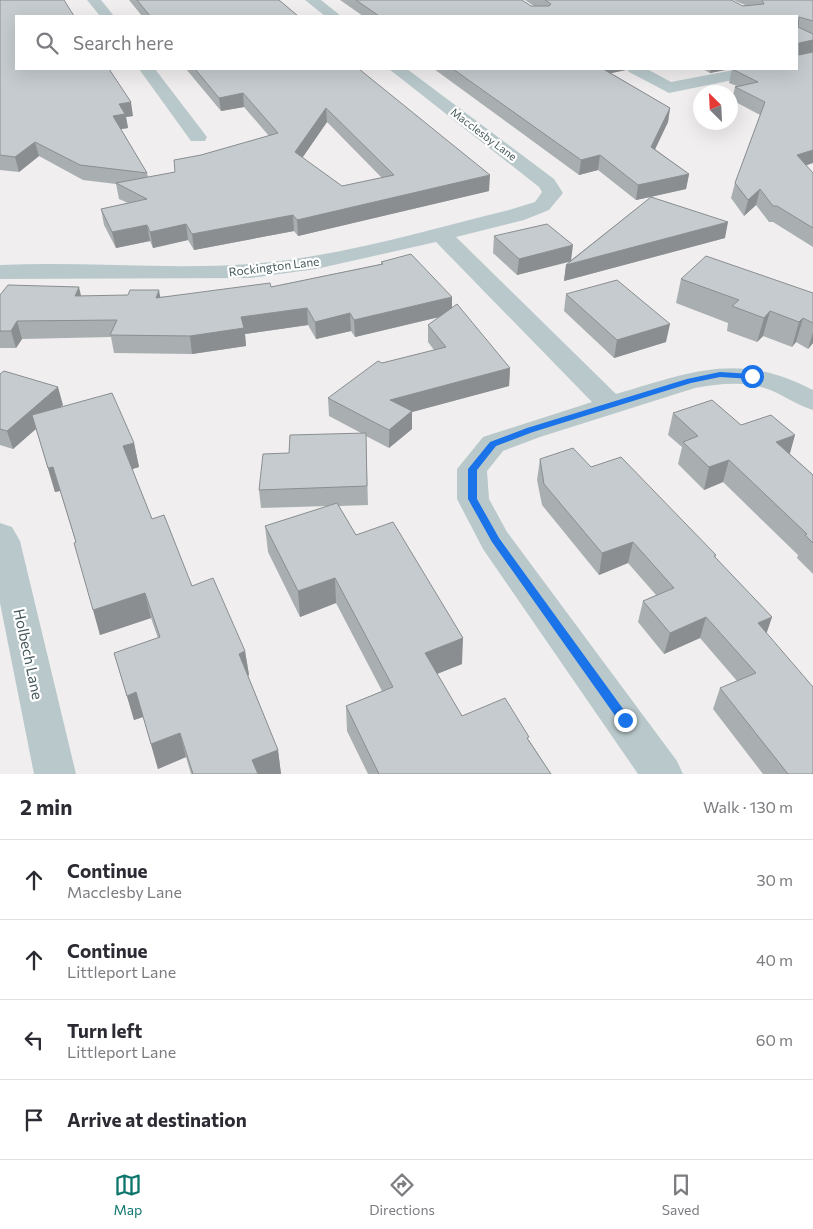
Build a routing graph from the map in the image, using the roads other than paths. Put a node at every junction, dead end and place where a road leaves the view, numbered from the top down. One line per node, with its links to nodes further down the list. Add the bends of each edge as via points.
1 (94, 0): 3 (street)
2 (312, 0): 4 (street)
3 (105, 15)
4 (333, 15)
5 (147, 70): 9 (street)
6 (398, 70): 10 (street, Macclesby Lane, via 547,183 553,193)
7 (637, 70): 8 (street, via 669,88)
8 (757, 70)
9 (198, 136)
10 (542, 206): 11 (street, Rockington Lane)
11 (440, 233): 12 (street, Rockington Lane, via 338,258 251,271); 14 (street)
12 (0, 272)
13 (813, 401): 14 (street, via 785,386 760,378 720,375)
14 (611, 405): 17 (street, via 493,444 472,469 473,499 495,540)
15 (0, 535): 16 (street, Holbech Lane)
16 (55, 774)
17 (662, 774)

